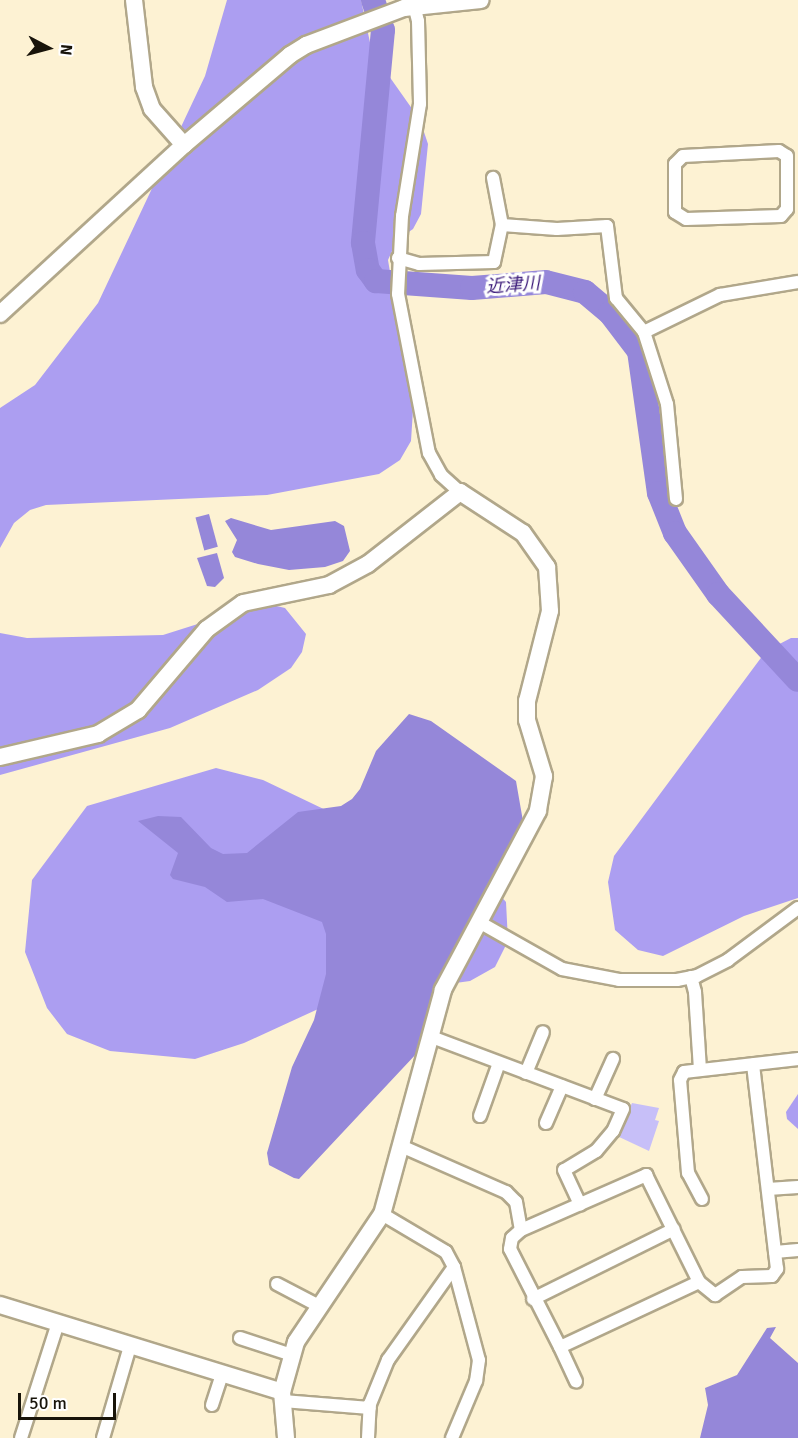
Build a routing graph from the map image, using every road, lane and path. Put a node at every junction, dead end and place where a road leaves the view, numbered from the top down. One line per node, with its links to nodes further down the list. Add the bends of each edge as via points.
1 (134, 0): 4 (street, via 144,87 152,109)
2 (481, 0): 3 (street)
3 (411, 4): 4 (street, via 306,45); 8 (street, via 420,104)
4 (184, 145): 10 (street)
5 (493, 178): 7 (street)
6 (793, 191): 6 (street, via 787,156 779,151 683,156 675,164 675,212 686,219 781,216)
7 (502, 225): 8 (street, via 494,262 419,264); 11 (street, via 557,229 607,226 616,298)
8 (398, 258): 12 (street, via 398,294 429,453 441,475)
9 (798, 282): 11 (street, via 720,294)
10 (0, 314)
11 (644, 333): 13 (street, via 667,404)
12 (460, 492): 14 (street, via 368,564 329,585 243,603 207,629 138,710 98,734); 16 (street, via 523,533 548,567 552,591 527,701 527,720 544,776 543,793 538,811)
13 (676, 499)
14 (0, 757)
15 (796, 912): 17 (street, via 728,960)
16 (479, 922): 17 (street, via 562,969 619,980); 19 (street, via 442,990)
17 (691, 977): 24 (street)
18 (543, 1032): 25 (street)
19 (429, 1036): 22 (street); 30 (street)
20 (613, 1059): 27 (street)
21 (798, 1059): 23 (street)
22 (499, 1063): 25 (street); 28 (street)
23 (753, 1064): 24 (street); 32 (street)
24 (700, 1070): 33 (street, via 684,1072 680,1080 688,1173)
25 (526, 1073): 26 (street)
26 (562, 1086): 27 (street); 29 (street)
27 (595, 1099): 34 (street, via 623,1109 613,1131 596,1151 564,1170)
28 (480, 1116)
29 (546, 1123)
30 (401, 1146): 35 (street); 37 (street, via 506,1192 516,1202)
31 (798, 1187): 32 (street)
32 (768, 1189): 39 (street)
33 (702, 1199)
34 (580, 1204): 36 (street, via 646,1175); 37 (street)
35 (382, 1214): 40 (street, via 446,1252); 45 (street, via 367,1241)
36 (674, 1229): 41 (street); 43 (street)
37 (521, 1230): 43 (street, via 512,1238 510,1249)
38 (798, 1250): 39 (street)
39 (775, 1252): 41 (street, via 777,1269 772,1276 742,1277 715,1295)
40 (454, 1267): 55 (street, via 388,1360); 60 (street, via 479,1360 476,1381)
41 (699, 1281): 49 (street)
42 (277, 1284): 45 (street)
43 (533, 1299): 49 (street)
44 (0, 1305): 46 (street)
45 (317, 1305): 50 (street)
46 (57, 1323): 48 (street); 56 (street)
47 (240, 1338): 50 (street)
48 (130, 1346): 51 (street); 57 (street)
49 (560, 1347): 52 (street)
50 (292, 1355): 53 (street)
51 (222, 1375): 53 (street); 54 (street)
52 (576, 1382)
53 (282, 1397): 55 (street); 58 (street)
54 (212, 1405)
55 (370, 1408): 59 (street)
56 (21, 1438)
57 (103, 1438)
58 (286, 1438)
59 (368, 1438)
60 (452, 1438)

